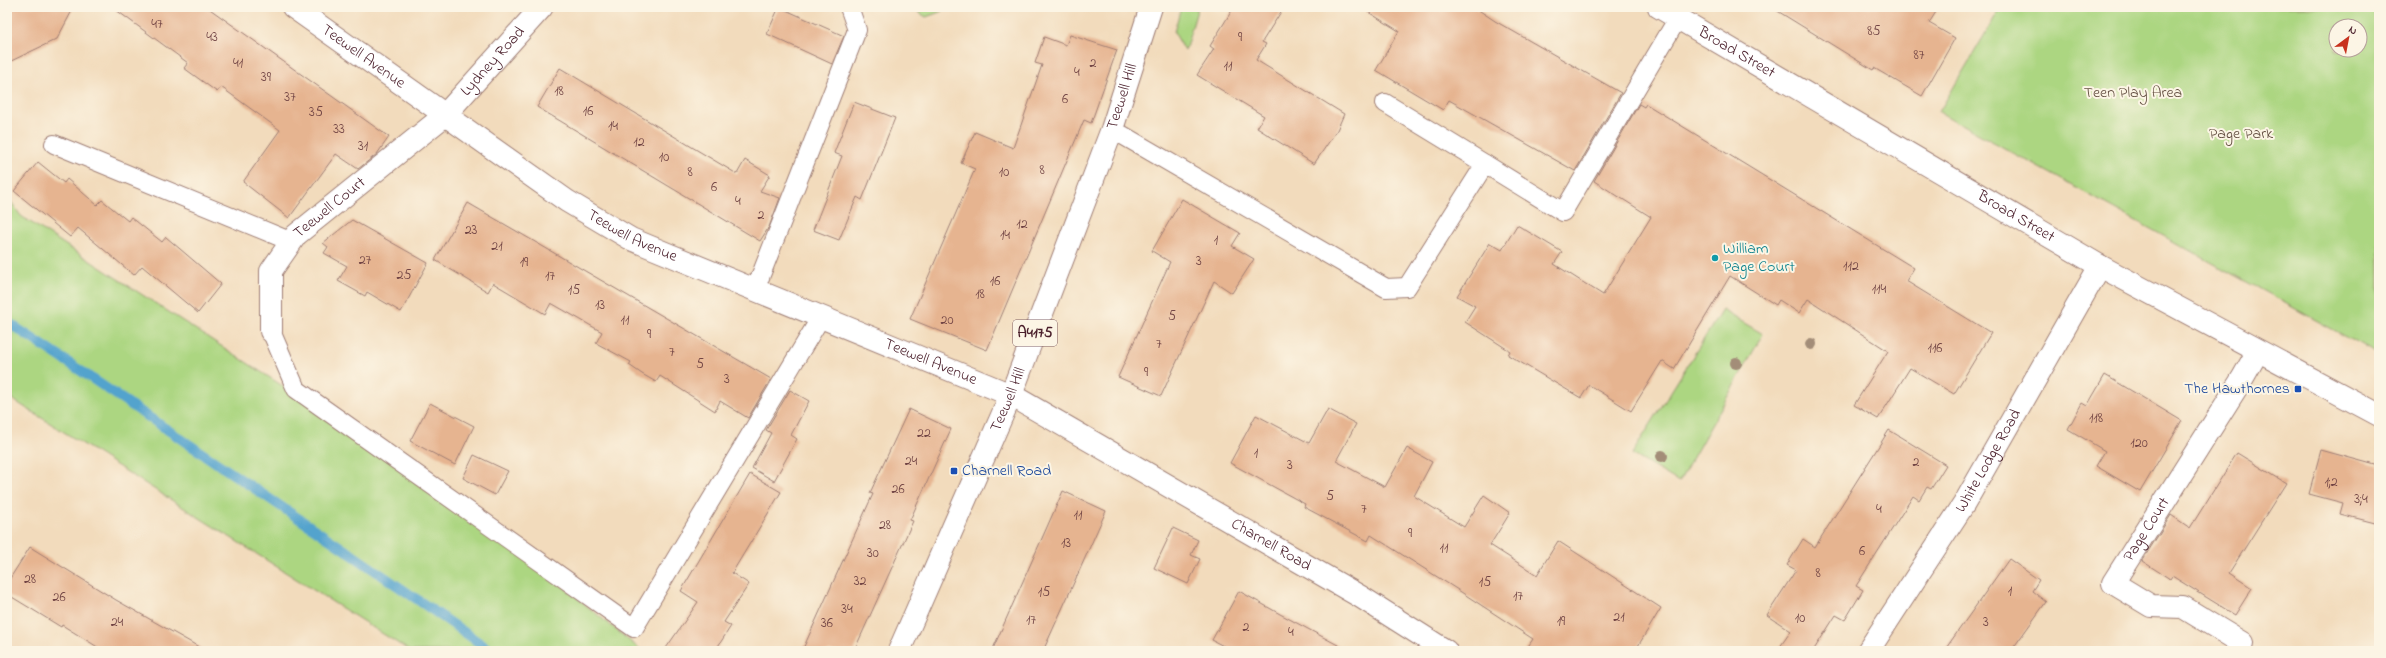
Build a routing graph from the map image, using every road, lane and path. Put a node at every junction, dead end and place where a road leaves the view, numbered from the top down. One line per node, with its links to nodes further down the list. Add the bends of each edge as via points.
1 (293, 7): 8 (street, Teewell Avenue)
2 (542, 7): 8 (street, Lydney Road)
3 (849, 7): 14 (lane, via 857,30)
4 (1151, 7): 9 (street, Teewell Hill / A4175)
5 (1659, 7): 6 (street, Broad Street)
6 (1678, 18): 11 (lane, via 1562,212); 13 (street, Broad Street)
7 (1385, 103): 11 (lane)
8 (444, 116): 12 (street, Teewell Court, via 296,235); 14 (street, Teewell Avenue, via 567,201 631,239)
9 (1112, 129): 11 (lane, via 1386,288 1407,287); 18 (street, Teewell Hill / A4175)
10 (54, 144): 12 (lane)
11 (1485, 164)
12 (292, 242): 16 (street, Teewell Court, via 271,271)
13 (2100, 266): 17 (street, Broad Street); 23 (street, White Lodge Road, via 1964,504)
14 (755, 290): 15 (street, Teewell Avenue)
15 (821, 317): 16 (lane, via 634,628 296,389); 18 (street, Teewell Avenue)
16 (272, 331)
17 (2258, 351): 19 (street, Broad Street); 20 (street, Page Court, via 2113,583 2151,606 2183,607)
18 (1011, 396): 21 (street, Teewell Hill / A4175); 22 (street, Charnell Road, via 1361,597)
19 (2379, 415)
20 (2242, 643)
21 (899, 651)
22 (1446, 651)
23 (1868, 651)

